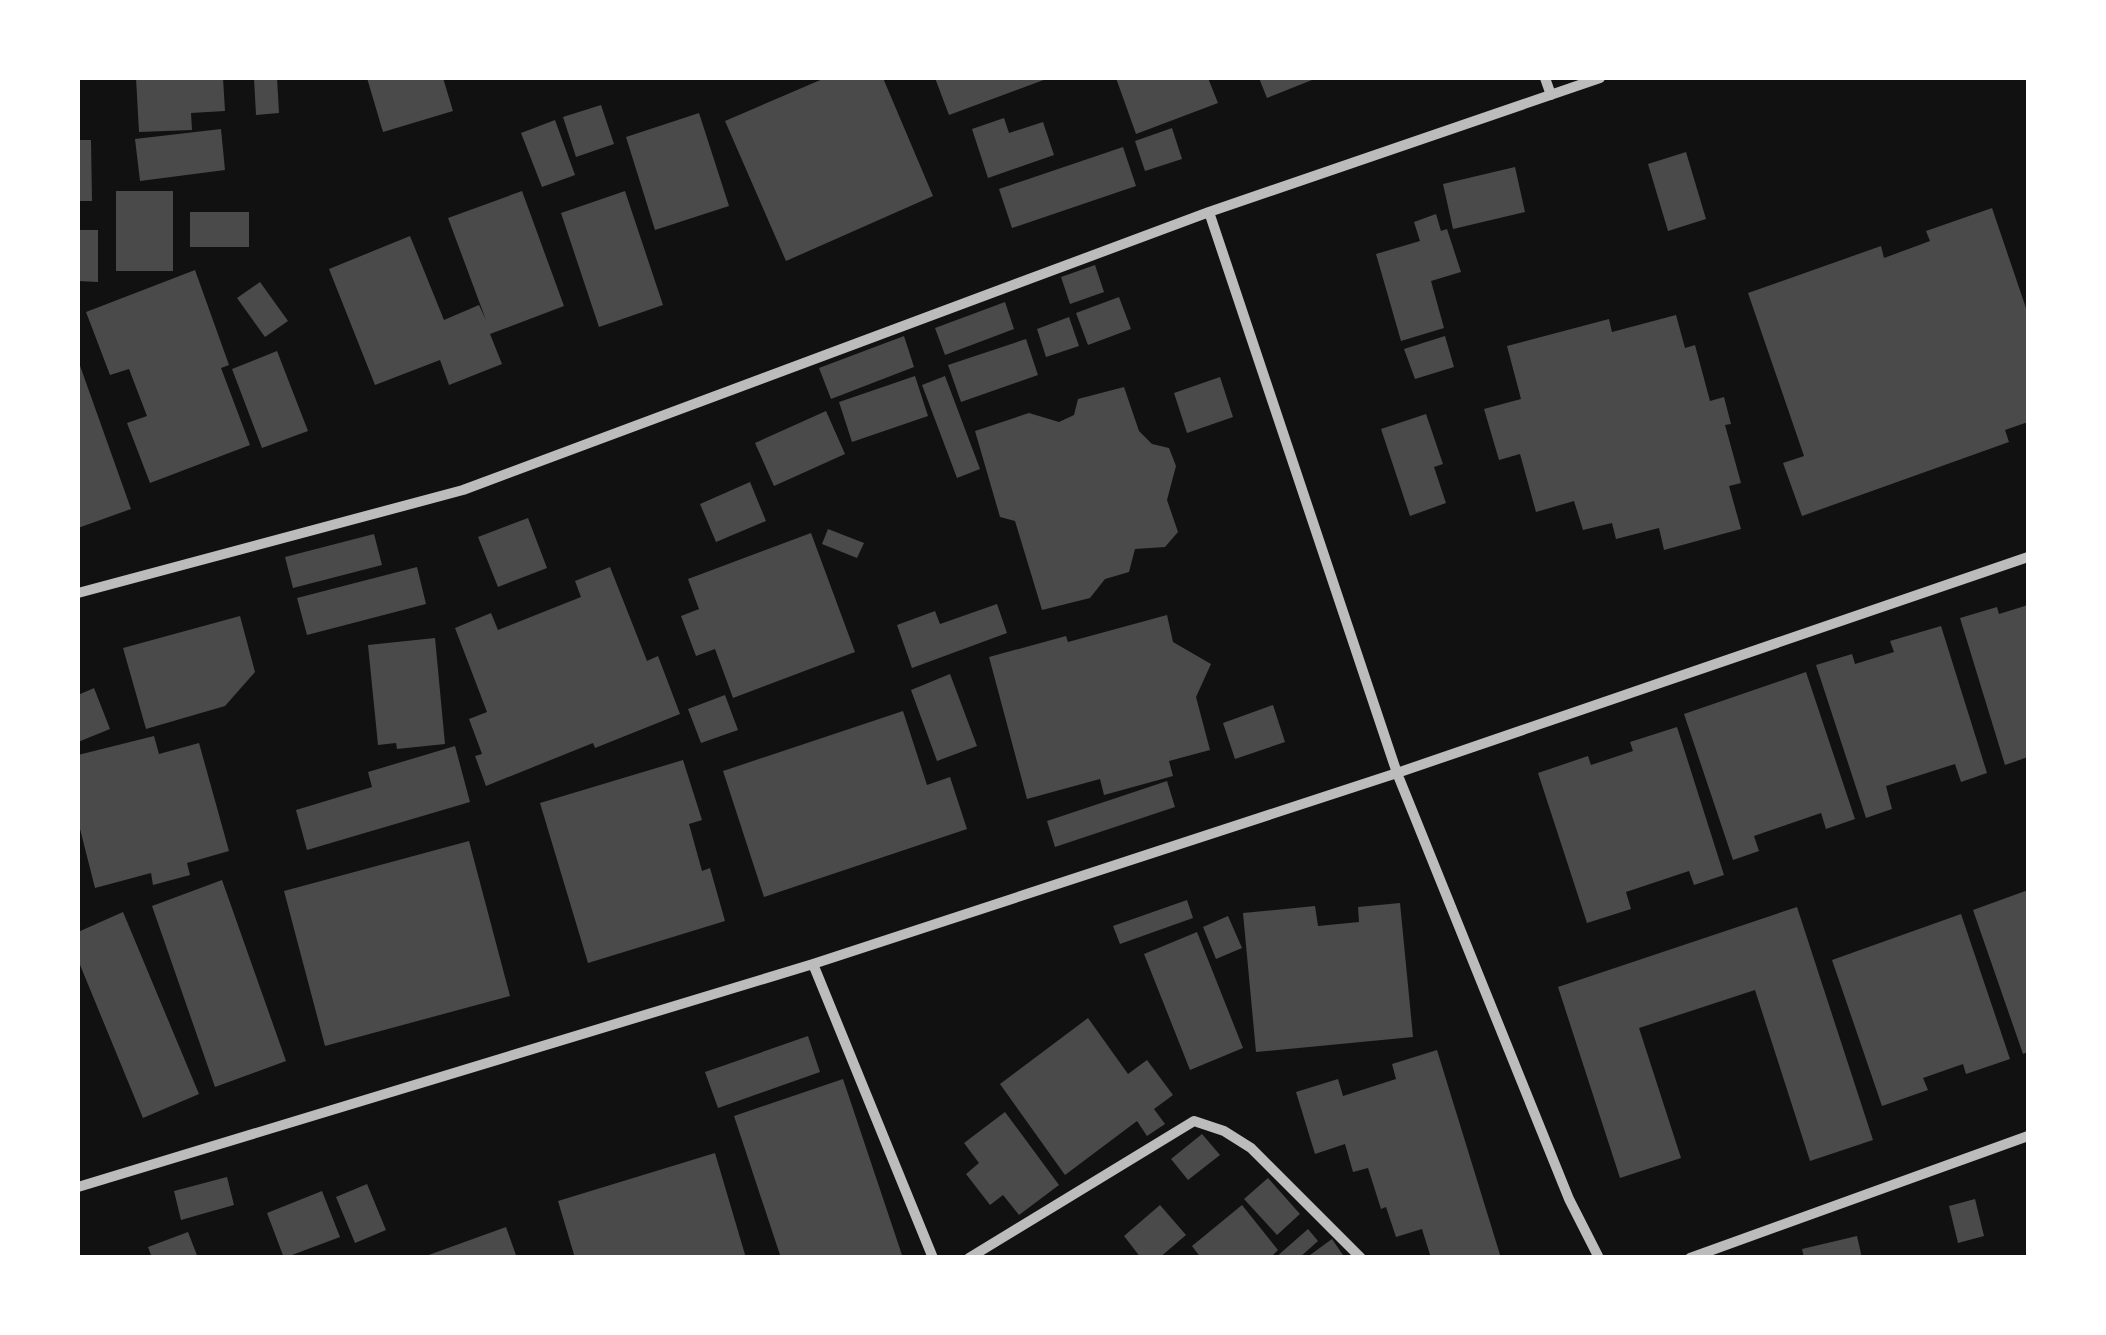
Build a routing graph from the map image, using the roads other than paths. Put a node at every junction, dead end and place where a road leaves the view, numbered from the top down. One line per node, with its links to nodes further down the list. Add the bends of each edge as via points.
1 (1545, 78): 3 (street)
2 (1600, 78): 3 (street)
3 (1551, 96): 4 (street)
4 (1209, 212): 6 (street, via 463,490); 7 (street)
5 (2028, 557): 7 (street)
6 (78, 593)
7 (1397, 773): 8 (street); 14 (street, via 1569,1199)
8 (813, 964): 10 (street); 11 (street)
9 (2028, 1136): 15 (street)
10 (78, 1187)
11 (933, 1258)
12 (969, 1258): 13 (street, via 1194,1121 1251,1148)
13 (1361, 1258)
14 (1599, 1258)
15 (1690, 1258)

